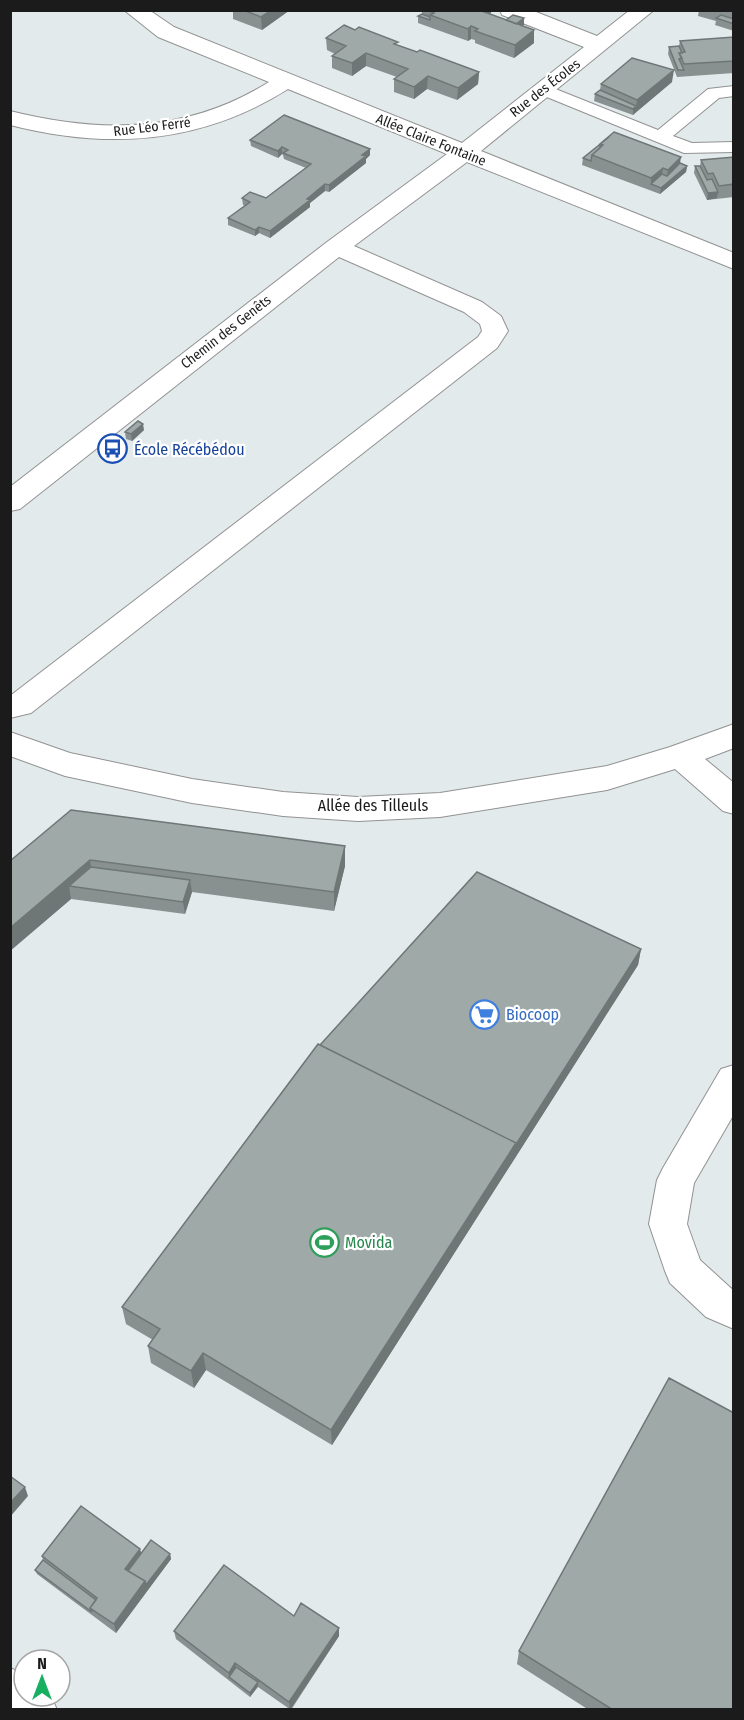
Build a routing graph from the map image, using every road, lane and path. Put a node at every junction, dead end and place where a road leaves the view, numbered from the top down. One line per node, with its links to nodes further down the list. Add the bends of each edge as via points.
1 (134, 10): 5 (street, Allée Claire Fontaine, via 166,32)
2 (510, 10): 4 (street)
3 (644, 10): 4 (street, Rue des Écoles)
4 (600, 45): 6 (street, Rue des Écoles)
5 (286, 81): 8 (street, Rue Léo Ferré, via 239,108 183,126 126,134 77,132); 11 (street, Allée Claire Fontaine)
6 (543, 89): 9 (lane); 11 (street, Rue des Écoles)
7 (734, 91): 9 (lane, via 714,93)
8 (10, 118)
9 (658, 138): 10 (lane, via 690,149)
10 (734, 147)
11 (454, 159): 12 (street, Chemin des Genêts); 13 (street, Allée Claire Fontaine)
12 (336, 247): 14 (street, Chemin des Genêts); 15 (street, via 473,307 492,321 495,331 488,342 20,705)
13 (734, 262)
14 (10, 502)
15 (10, 707)
16 (734, 735): 18 (street, Allée des Tilleuls)
17 (10, 743): 18 (street, Allée des Tilleuls, via 64,764 192,791 283,804 358,809 440,805 525,792 607,778)
18 (680, 756): 19 (street)
19 (734, 802)
20 (734, 1080): 21 (street, via 676,1180 668,1224 684,1271 720,1304)
21 (734, 1311)
22 (10, 1690): 23 (street)
23 (35, 1710)

